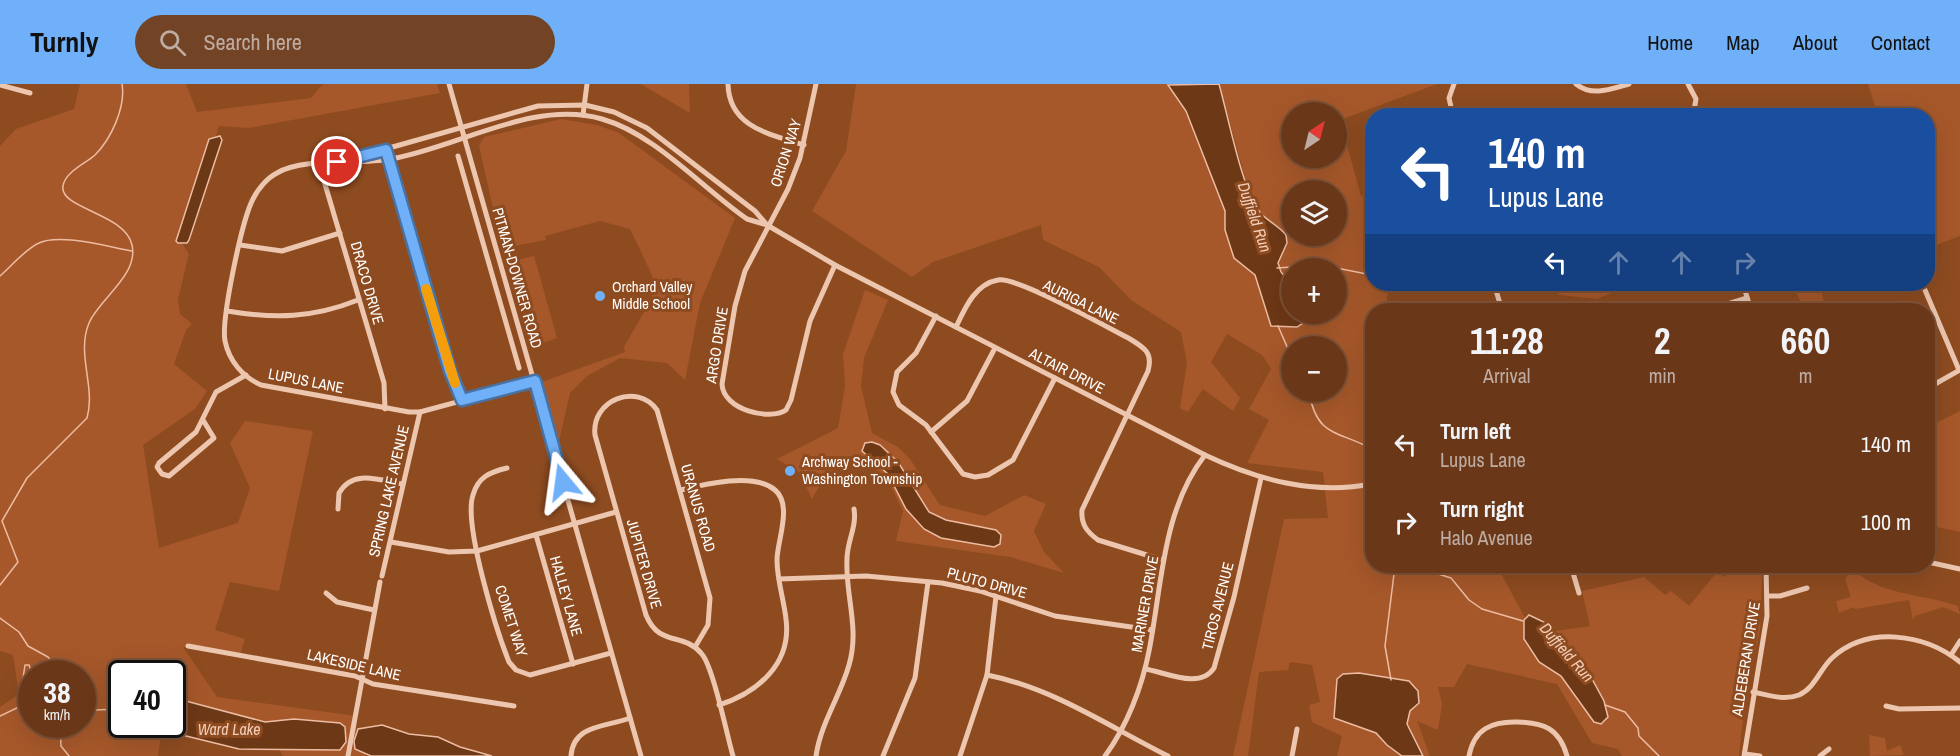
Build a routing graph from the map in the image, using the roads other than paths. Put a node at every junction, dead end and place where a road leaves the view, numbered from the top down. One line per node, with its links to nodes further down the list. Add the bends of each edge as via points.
1 (0, 84): 10 (street)
2 (449, 84): 16 (street, PITMAN-DOWNER ROAD)
3 (587, 84): 11 (street)
4 (728, 84): 19 (street, via 730,105 740,117 761,130)
5 (816, 84): 19 (street, ORION WAY)
6 (1454, 84): 12 (street, via 1449,98)
7 (1576, 84): 8 (street, via 1591,92)
8 (1629, 84)
9 (1688, 84): 13 (street, via 1696,99)
10 (30, 93)
11 (585, 105): 14 (street); 15 (street, ALTAIR DRIVE, via 551,104); 25 (street, ALTAIR DRIVE, via 614,112 647,128 755,211)
12 (1451, 108)
13 (1694, 108)
14 (584, 115): 17 (street, ALTAIR DRIVE, via 543,116); 25 (street, ALTAIR DRIVE, via 612,122 639,136 737,212)
15 (496, 117): 16 (street, ALTAIR DRIVE); 17 (street)
16 (461, 127): 18 (street, PITMAN-DOWNER ROAD); 20 (street, LUPUS LANE)
17 (499, 128): 18 (street, ALTAIR DRIVE)
18 (464, 138): 22 (street, LUPUS LANE); 28 (street, PITMAN-DOWNER ROAD)
19 (804, 145): 25 (street, ORION WAY, via 788,189)
20 (386, 150): 22 (street); 23 (street, LUPUS LANE)
21 (458, 156): 29 (street)
22 (388, 160): 23 (street, LUPUS LANE); 48 (street)
23 (337, 162): 24 (street, LUPUS LANE)
24 (319, 164): 26 (street, DRACO DRIVE); 27 (street, LUPUS LANE, via 283,170 264,184 250,204)
25 (767, 225): 30 (street, ALTAIR DRIVE); 30 (street, ARGO DRIVE, via 745,271 735,306 722,384 724,397 732,405 776,414 786,410 810,321)
26 (340, 233): 27 (street, via 282,250); 33 (street, DRACO DRIVE)
27 (240, 245): 36 (street, LUPUS LANE)
28 (498, 255): 29 (street); 45 (street, PITMAN-DOWNER ROAD)
29 (488, 259): 41 (street)
30 (835, 265): 38 (street, ALTAIR DRIVE)
31 (1745, 291): 32 (street)
32 (1747, 298): 34 (street); 35 (street)
33 (358, 300): 36 (street, via 329,311 293,317); 49 (street, DRACO DRIVE, via 384,383)
34 (1731, 303)
35 (1749, 303)
36 (227, 311): 43 (street, LUPUS LANE, via 226,345 233,362)
37 (1935, 314): 42 (street)
38 (936, 316): 39 (street, ALTAIR DRIVE); 53 (street, via 916,353 897,372 893,387 899,405)
39 (956, 327): 40 (street, ALTAIR DRIVE); 51 (street, AURIGA LANE, via 976,293 990,282 1003,279 1130,339 1146,349 1150,359)
40 (995, 348): 44 (street, ALTAIR DRIVE); 53 (street, via 967,401)
41 (519, 368)
42 (1959, 370): 46 (street)
43 (246, 375): 49 (street, LUPUS LANE, via 261,385); 52 (street, via 216,392)
44 (1055, 378): 51 (street, ALTAIR DRIVE); 53 (street, via 1016,455 1010,463 988,475 975,477 959,471)
45 (535, 381): 48 (street, LUPUS LANE); 63 (street, PITMAN-DOWNER ROAD)
46 (1935, 384)
47 (625, 398): 59 (street, URANUS ROAD, via 641,398 657,410); 62 (street, JUPITER DRIVE, via 603,406 593,425)
48 (462, 400): 50 (street, LUPUS LANE)
49 (385, 409): 50 (street, LUPUS LANE)
50 (420, 412): 57 (street, SPRING LAKE AVENUE)
51 (1126, 415): 54 (street, ALTAIR DRIVE); 67 (street, via 1082,510 1082,520 1089,534 1098,540)
52 (203, 420): 52 (street, via 196,432 159,463 162,474 169,476 214,438)
53 (931, 432)
54 (1205, 455): 56 (street, ALTAIR DRIVE); 67 (street, MARINER DRIVE, via 1188,482)
55 (507, 468): 66 (street, COMET WAY, via 489,472 473,494)
56 (1261, 478): 58 (street, ALTAIR DRIVE, via 1317,488); 91 (street, TIROS AVENUE, via 1214,668 1196,680)
57 (402, 484): 60 (street, via 362,477 352,480 339,493); 65 (street, SPRING LAKE AVENUE)
58 (1365, 485)
59 (681, 490): 74 (street, via 734,482 762,484 777,491 783,507 777,556); 86 (street, URANUS ROAD, via 710,598 708,626)
60 (338, 508)
61 (854, 509): 72 (street, via 856,520 848,548)
62 (616, 512): 63 (street); 86 (street, JUPITER DRIVE, via 650,624 666,638)
63 (575, 522): 64 (street); 87 (street, PITMAN-DOWNER ROAD)
64 (536, 535): 66 (street); 90 (street, HALLEY LANE)
65 (391, 542): 66 (street, via 449,552); 73 (street, SPRING LAKE AVENUE)
66 (477, 551): 90 (street, COMET WAY, via 512,667 530,675)
67 (1163, 560): 83 (street, MARINER DRIVE)
68 (1935, 563): 69 (street)
69 (1960, 568)
70 (1573, 573): 79 (street)
71 (1766, 573): 81 (street, ALDEBERAN DRIVE)
72 (847, 575): 74 (street, PLUTO DRIVE); 76 (street, PLUTO DRIVE); 108 (street, via 853,613 852,650 843,684 825,718)
73 (382, 576)
74 (779, 579): 95 (street, via 787,621 780,657 760,686)
75 (380, 582): 82 (street)
76 (928, 582): 80 (street, PLUTO DRIVE); 109 (street, via 915,678)
77 (1808, 588): 81 (street)
78 (326, 593): 82 (street, via 337,602)
79 (1579, 593)
80 (996, 596): 83 (street, PLUTO DRIVE, via 1055,616); 92 (street)
81 (1768, 596): 94 (street, ALDEBERAN DRIVE)
82 (374, 610): 93 (street)
83 (1152, 630): 91 (street, MARINER DRIVE)
84 (1960, 641): 88 (street)
85 (188, 646): 93 (street, LAKESIDE LANE)
86 (696, 647): 95 (street, via 706,660)
87 (611, 653): 90 (street, COMET WAY); 99 (street, PITMAN-DOWNER ROAD)
88 (1951, 655): 89 (street); 94 (street, via 1918,640 1868,639 1834,656 1802,694 1784,698)
89 (1960, 662)
90 (573, 663)
91 (1145, 669): 101 (street, MARINER DRIVE)
92 (987, 675): 101 (street, via 1046,692); 110 (street)
93 (362, 679): 96 (street, LAKESIDE LANE); 104 (street)
94 (1753, 692): 103 (street, ALDEBERAN DRIVE)
95 (719, 705): 107 (street)
96 (514, 706)
97 (1886, 706): 98 (street)
98 (1960, 708)
99 (630, 718): 105 (street, via 580,733); 106 (street, PITMAN-DOWNER ROAD)
100 (1297, 729): 113 (street)
101 (1119, 732): 111 (street, MARINER DRIVE); 112 (street)
102 (1829, 749): 117 (street)
103 (1744, 755): 116 (street)
104 (348, 756)
105 (571, 756)
106 (641, 756)
107 (733, 756)
108 (816, 756)
109 (883, 756)
110 (960, 756)
111 (1105, 756)
112 (1168, 756)
113 (1292, 756)
114 (1469, 756): 115 (street, via 1472,742 1484,728 1507,722 1540,723 1548,727 1559,736)
115 (1567, 756)
116 (1760, 756)
117 (1820, 756)

